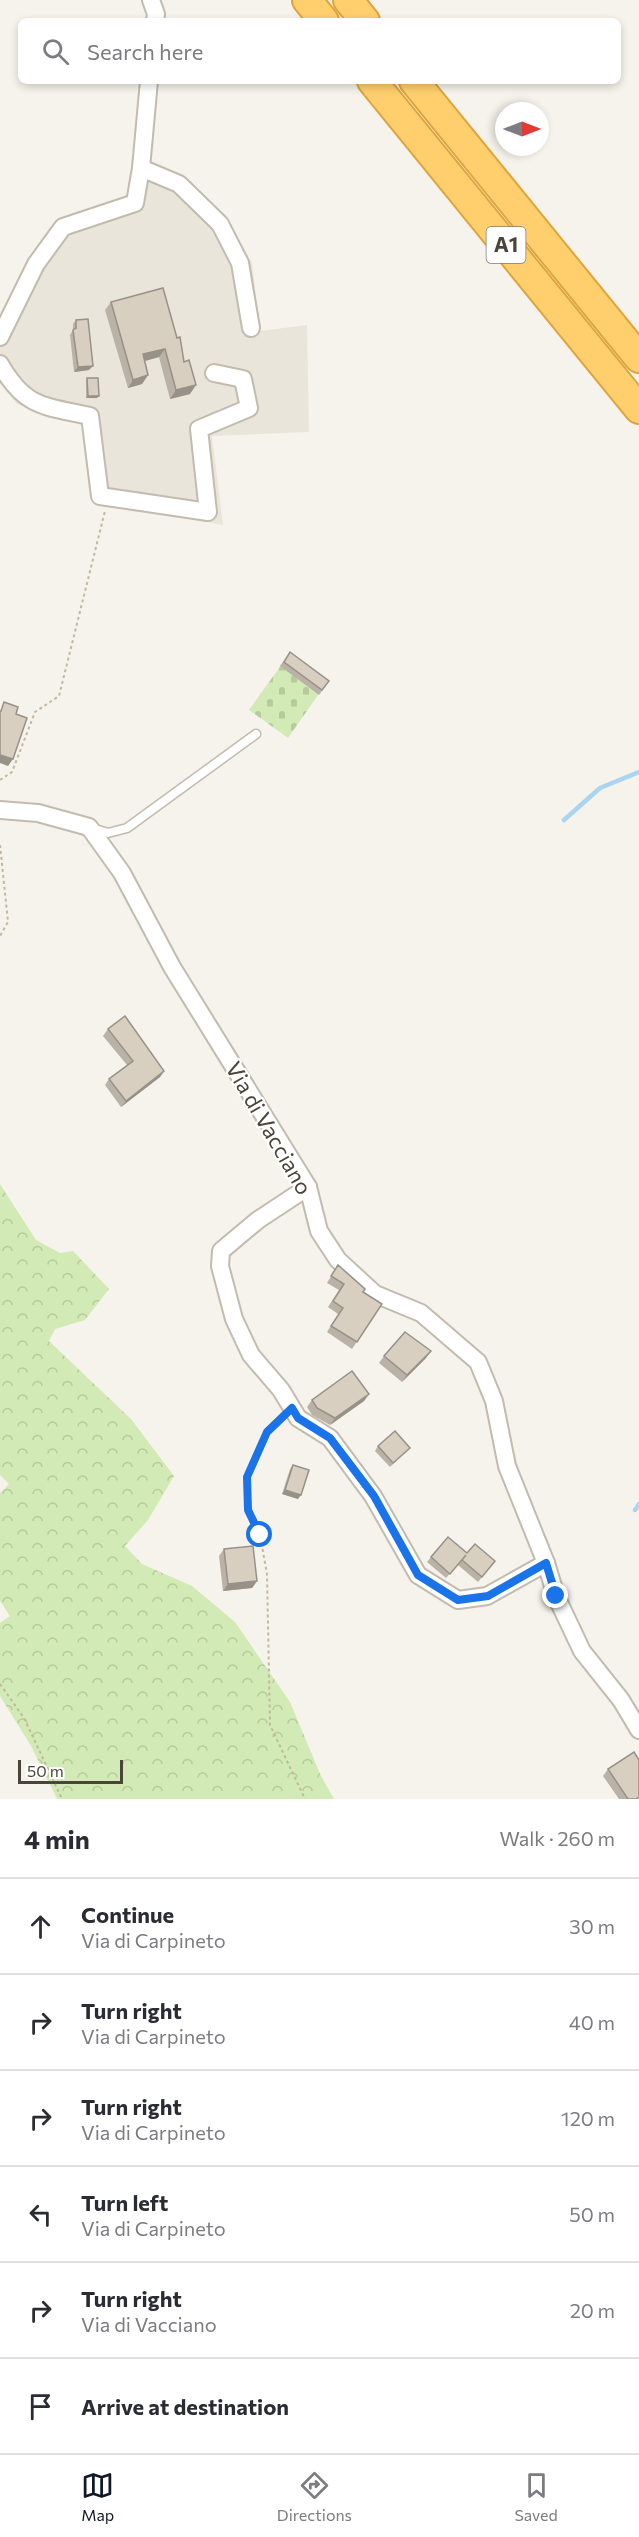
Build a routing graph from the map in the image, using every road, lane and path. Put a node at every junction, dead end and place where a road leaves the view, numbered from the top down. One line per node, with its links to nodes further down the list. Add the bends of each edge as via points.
1 (151, 0): 4 (street)
2 (307, 0): 5 (highway)
3 (348, 0): 6 (highway)
4 (154, 18)
5 (322, 18)
6 (363, 18)
7 (150, 84): 10 (street)
8 (374, 84): 16 (highway, A1)
9 (416, 84): 13 (highway, A1)
10 (141, 168): 11 (street, via 179,184 220,224 240,263); 12 (street, via 135,202 63,227 36,264)
11 (251, 328)
12 (0, 337)
13 (639, 357)
14 (0, 364): 17 (street, via 10,381 34,404 90,416 100,496)
15 (213, 373): 17 (street, via 243,379 249,408 199,429 208,512)
16 (639, 409)
17 (108, 497): 19 (path, via 59,696 35,712 12,772)
18 (256, 734): 21 (lane, via 127,828 108,833)
19 (0, 780)
20 (0, 810): 21 (street, via 38,813)
21 (89, 826): 24 (street, Via di Vacciano, via 122,873 172,967)
22 (0, 845): 23 (path, via 8,921)
23 (0, 936)
24 (308, 1187): 25 (street, via 258,1220 221,1251 220,1266 234,1319 251,1355); 26 (street, Via di Vacciano, via 320,1231 338,1260 375,1294 421,1313 477,1362 494,1401 507,1466)
25 (292, 1408): 26 (street, via 298,1418 330,1438 374,1496 418,1575 458,1600 488,1596); 30 (path, via 267,1432 247,1477 248,1510 260,1535 267,1574 270,1725)
26 (546, 1563): 28 (street, Via di Vacciano, via 556,1596 582,1651)
27 (0, 1684): 29 (path, via 24,1718)
28 (639, 1730)
29 (62, 1799)
30 (305, 1799)

